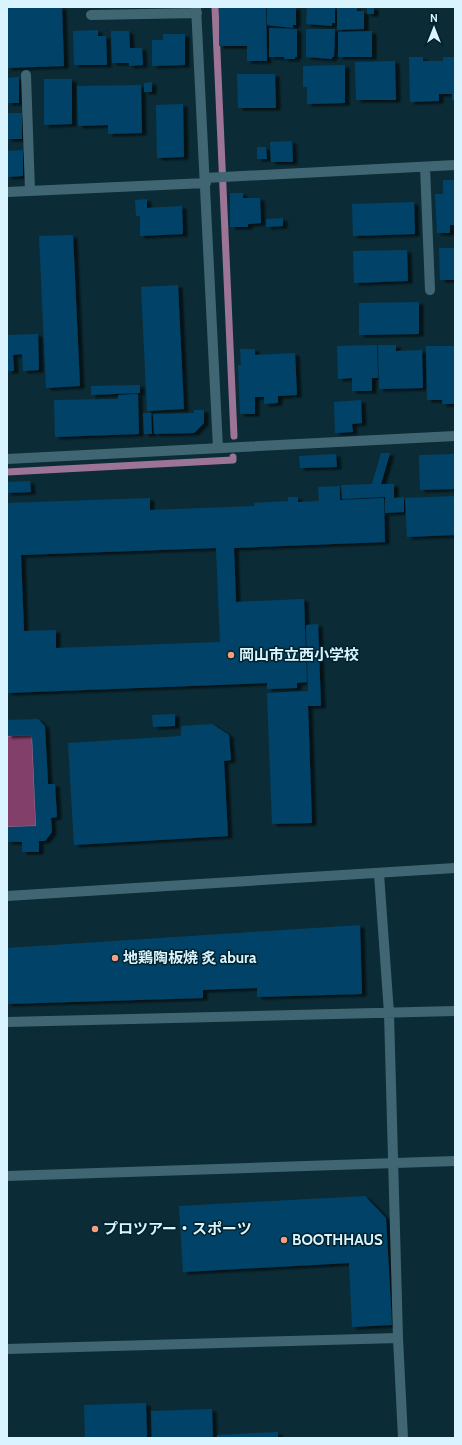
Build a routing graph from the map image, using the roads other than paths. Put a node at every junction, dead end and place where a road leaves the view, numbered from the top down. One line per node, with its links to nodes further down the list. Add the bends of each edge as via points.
1 (196, 10): 2 (street); 6 (street)
2 (91, 15)
3 (26, 75): 7 (street)
4 (455, 165): 5 (street)
5 (425, 167): 6 (street); 9 (street)
6 (208, 179): 7 (street); 11 (street)
7 (30, 191): 8 (street)
8 (7, 192)
9 (430, 290)
10 (455, 436): 11 (street)
11 (218, 448): 12 (street)
12 (7, 459)
13 (455, 868): 14 (street)
14 (379, 874): 15 (street); 17 (street)
15 (7, 896)
16 (455, 1011): 17 (street)
17 (389, 1013): 18 (street); 20 (street)
18 (7, 1022)
19 (455, 1161): 20 (street)
20 (392, 1163): 21 (street); 22 (street)
21 (7, 1176)
22 (398, 1338): 23 (street); 24 (street)
23 (7, 1349)
24 (404, 1438)

